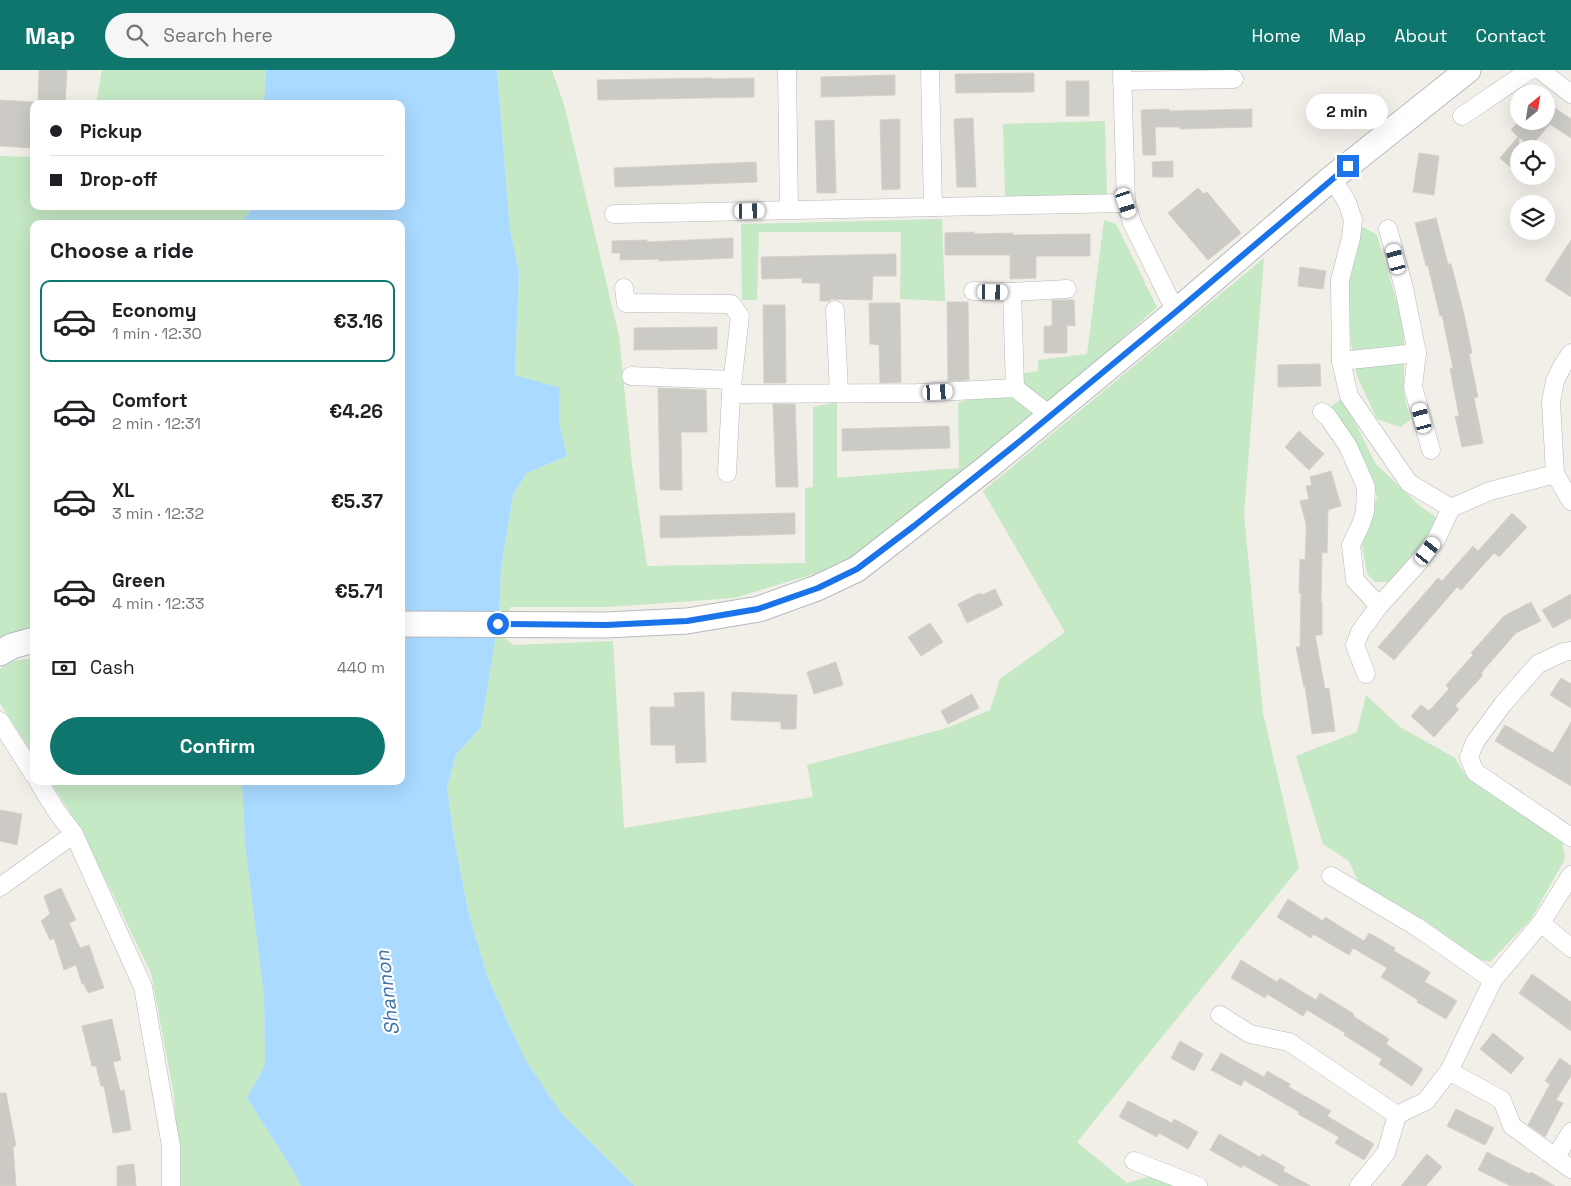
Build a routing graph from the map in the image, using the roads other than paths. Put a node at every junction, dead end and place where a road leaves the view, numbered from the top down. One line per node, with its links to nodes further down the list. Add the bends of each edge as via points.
1 (787, 70): 13 (street)
2 (930, 70): 12 (street)
3 (1468, 70): 10 (main road)
4 (1530, 70): 9 (street)
5 (1540, 70): 8 (street)
6 (1122, 76): 7 (street); 11 (street)
7 (1234, 78)
8 (1571, 94)
9 (1462, 116)
10 (1332, 178): 21 (main road); 24 (street, via 1347,202 1353,220 1340,280)
11 (1126, 203): 12 (street); 21 (street, via 1132,223)
12 (934, 207): 13 (street)
13 (789, 210): 14 (street)
14 (614, 214)
15 (1388, 229): 22 (street, via 1404,288)
16 (1067, 289): 18 (street)
17 (973, 291): 18 (street)
18 (1012, 292): 27 (street)
19 (625, 302): 26 (street, via 731,304 740,316)
20 (835, 310): 28 (street)
21 (1178, 310): 30 (main road)
22 (1416, 353): 24 (street); 31 (street, via 1413,387)
23 (1571, 354): 33 (street, via 1555,381 1551,402)
24 (1341, 361): 35 (street, via 1349,396 1409,483)
25 (631, 376): 26 (street)
26 (732, 387): 28 (street); 32 (street)
27 (1015, 388): 28 (street, via 918,393); 30 (street)
28 (839, 392)
29 (1322, 412): 36 (street, via 1348,446 1366,487 1365,512 1351,545 1355,580)
30 (1051, 416): 37 (main road, via 857,569 818,588 758,609 687,621 606,625)
31 (1431, 450)
32 (727, 472)
33 (1555, 474): 34 (street); 35 (street, via 1490,491)
34 (1571, 501)
35 (1451, 508): 36 (street, via 1437,538)
36 (1379, 606): 41 (street, via 1360,632 1355,645)
37 (405, 624)
38 (30, 641): 40 (main road)
39 (1571, 651): 46 (street, via 1538,664 1503,704 1475,742 1469,757 1475,772)
40 (0, 653)
41 (1366, 674)
42 (0, 721): 43 (street)
43 (30, 769)
44 (41, 785): 45 (street)
45 (74, 834): 49 (street); 60 (street, via 143,987 171,1146)
46 (1571, 837)
47 (1571, 875): 50 (street)
48 (1331, 876): 52 (street, via 1417,927)
49 (0, 888)
50 (1541, 923): 51 (street); 52 (street)
51 (1571, 948)
52 (1493, 980): 54 (street)
53 (1220, 1016): 55 (street, via 1250,1034 1289,1042)
54 (1449, 1071): 55 (street, via 1426,1101); 57 (street, via 1502,1100 1512,1126)
55 (1398, 1115): 62 (street, via 1386,1153)
56 (1571, 1132): 57 (street)
57 (1555, 1158): 59 (street)
58 (1134, 1161): 61 (street)
59 (1571, 1169)
60 (171, 1186)
61 (1198, 1186)
62 (1360, 1186)

